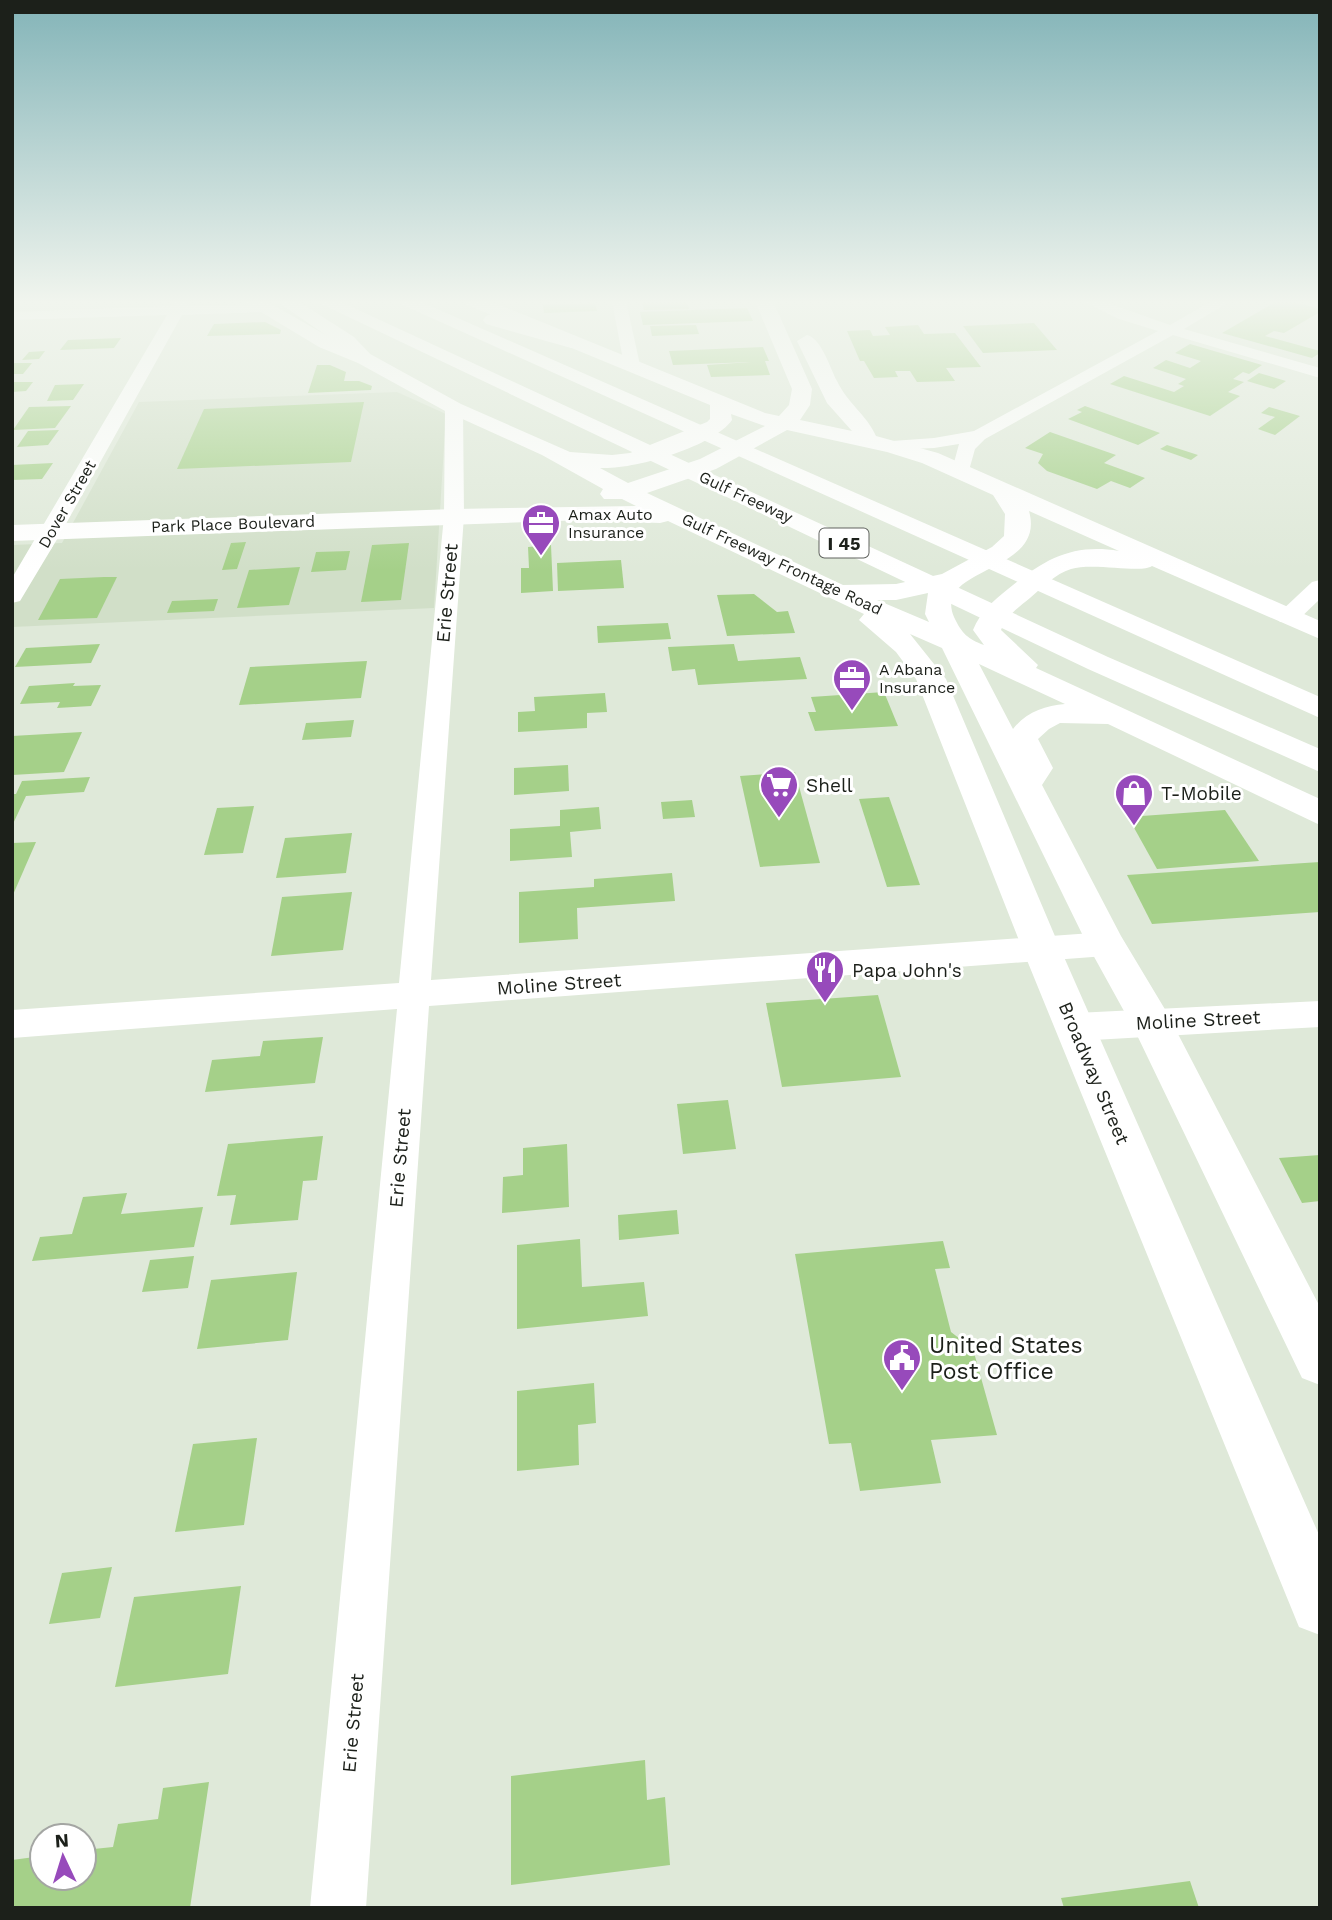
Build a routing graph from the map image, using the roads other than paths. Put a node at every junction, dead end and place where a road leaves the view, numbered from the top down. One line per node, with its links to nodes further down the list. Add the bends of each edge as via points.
1 (132, 391): 26 (street, Dover Street)
2 (422, 391): 12 (main road, Gulf Freeway Frontage Road)
3 (551, 391): 13 (main road, Gulf Freeway / I 45)
4 (559, 391): 13 (main road, Gulf Freeway / I 45)
5 (568, 391): 13 (main road, Gulf Freeway / I 45)
6 (690, 391): 11 (main road)
7 (792, 391): 11 (main road, via 758,405)
8 (801, 391): 14 (main road, via 794,414)
9 (831, 391): 16 (main road)
10 (1061, 391): 15 (street)
11 (720, 404): 14 (main road); 19 (main road, via 721,420 715,427 629,462 585,460)
12 (454, 408): 19 (main road, Gulf Freeway Frontage Road); 24 (street, Erie Street)
13 (613, 415): 36 (main road, Gulf Freeway / I 45); 36 (main road, Gulf Freeway / I 45)
14 (781, 423): 16 (main road); 17 (main road)
15 (979, 435): 18 (street); 21 (street, via 966,447)
16 (867, 440): 17 (main road, via 808,438); 18 (main road)
17 (749, 446): 20 (main road)
18 (892, 446): 21 (main road)
19 (550, 450): 22 (main road, Gulf Freeway Frontage Road)
20 (698, 467): 22 (main road, Park Place Boulevard); 25 (main road, via 682,494)
21 (961, 470): 23 (main road)
22 (626, 492): 24 (main road, Park Place Boulevard, via 488,506); 25 (main road, Gulf Freeway Frontage Road)
23 (1003, 492): 28 (main road); 29 (main road, via 1014,502 1018,515 1019,529 1011,545)
24 (454, 516): 25 (main road, Park Place Boulevard, via 489,519 642,513); 26 (main road, Park Place Boulevard); 46 (street, Erie Street)
25 (691, 522): 30 (main road, Gulf Freeway Frontage Road)
26 (52, 531): 27 (main road, Park Place Boulevard); 32 (street, Dover Street)
27 (12, 533)
28 (1197, 577): 33 (main road); 37 (main road, via 1113,558 1086,558 1047,570 993,615 987,630 1001,648)
29 (949, 581): 30 (main road, via 896,592 863,593); 35 (main road, via 939,598 939,614)
30 (815, 583): 35 (main road, Gulf Freeway Frontage Road); 45 (main road, Broadway Street, via 893,632 924,667)
31 (1320, 587): 33 (street)
32 (12, 596)
33 (1288, 617): 34 (main road)
34 (1320, 631)
35 (952, 641): 37 (main road, Gulf Freeway Frontage Road); 42 (main road)
36 (1119, 645): 38 (main road, Gulf Freeway / I 45); 40 (main road, Gulf Freeway / I 45); 41 (main road, Gulf Freeway / I 45)
37 (1042, 681): 39 (main road, Gulf Freeway Frontage Road)
38 (1320, 709)
39 (1130, 722): 42 (main road, via 1086,713 1054,715 1029,726 1022,739 1037,768); 43 (main road, Gulf Freeway Frontage Road)
40 (1320, 734)
41 (1320, 762)
42 (1027, 789): 44 (main road)
43 (1320, 813)
44 (1106, 944): 45 (street, Moline Street); 48 (main road)
45 (1041, 948): 46 (street, Moline Street); 50 (main road, Broadway Street)
46 (414, 995): 49 (street, Moline Street); 53 (street, Erie Street)
47 (1320, 1014): 48 (street, Moline Street)
48 (1153, 1023): 50 (street, Moline Street); 51 (main road)
49 (12, 1024)
50 (1076, 1027): 52 (main road, Broadway Street)
51 (1320, 1360)
52 (1320, 1606)
53 (338, 1908)

